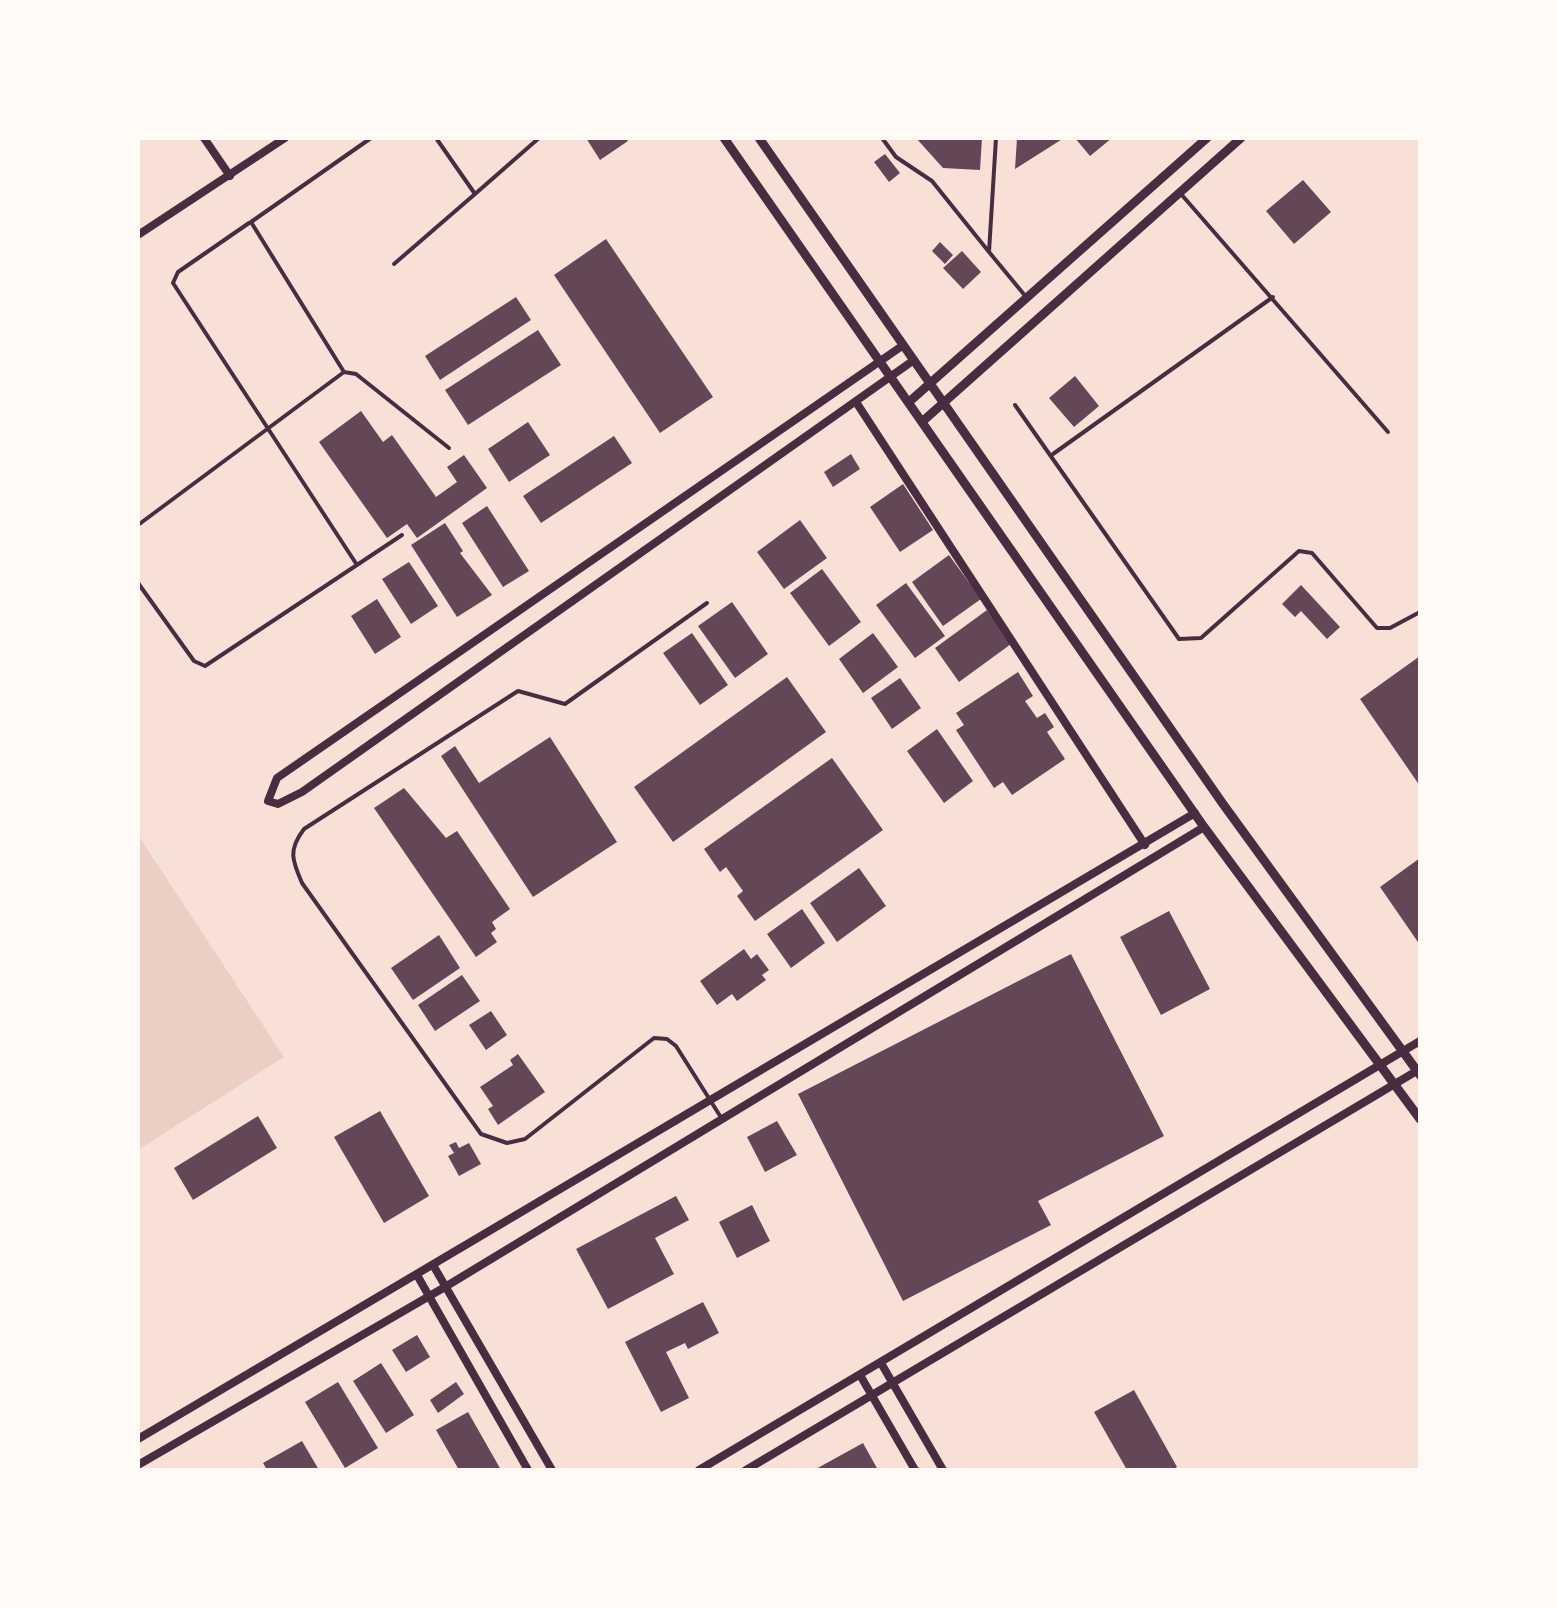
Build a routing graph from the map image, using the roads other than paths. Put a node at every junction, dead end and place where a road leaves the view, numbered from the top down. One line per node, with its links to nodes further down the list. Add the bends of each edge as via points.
1 (204, 138): 12 (street)
2 (285, 138): 12 (street)
3 (370, 138): 15 (lane)
4 (436, 138): 14 (lane)
5 (539, 138): 14 (lane)
6 (724, 138): 23 (street)
7 (759, 138): 21 (street)
8 (882, 138): 17 (lane, via 896,157 932,181)
9 (996, 138): 17 (lane)
10 (1207, 138): 20 (street)
11 (1241, 138): 13 (street)
12 (230, 176): 16 (street)
13 (1179, 193): 19 (lane); 29 (street)
14 (474, 194): 18 (lane)
15 (250, 222): 24 (lane); 32 (lane, via 178,272 173,283)
16 (138, 236)
17 (989, 252): 20 (lane)
18 (394, 264)
19 (1273, 297): 33 (lane); 35 (lane)
20 (1026, 298): 26 (street)
21 (902, 346): 22 (street); 23 (street)
22 (914, 360): 25 (street); 26 (street)
23 (878, 363): 25 (street); 27 (street, via 277,778 268,801 278,804 302,792)
24 (344, 372): 32 (lane); 34 (lane, via 356,374)
25 (890, 379): 27 (street); 28 (street)
26 (931, 382): 28 (street); 29 (street)
27 (856, 402): 44 (street)
28 (909, 402): 31 (street)
29 (944, 402): 31 (street); 46 (street)
30 (1014, 404): 35 (lane)
31 (923, 421): 42 (street)
32 (266, 430): 36 (lane); 38 (lane)
33 (1388, 432)
34 (449, 448)
35 (1053, 454): 41 (lane, via 1179,639 1201,638 1298,550 1312,552 1377,628)
36 (138, 525)
37 (402, 535): 38 (lane)
38 (356, 565): 39 (lane, via 201,667)
39 (138, 584)
40 (708, 603): 50 (lane, via 565,704 518,691 304,829 291,858 302,883 492,1141 525,1139 654,1038 676,1046)
41 (1420, 612)
42 (1196, 813): 43 (street); 44 (street)
43 (1204, 827): 47 (street); 51 (street)
44 (1145, 845): 50 (street)
45 (1420, 1042): 46 (street)
46 (1404, 1050): 47 (street); 48 (street)
47 (1382, 1064): 49 (street); 57 (street)
48 (1420, 1072): 49 (street)
49 (1397, 1085): 52 (street); 59 (street)
50 (711, 1101): 51 (lane); 53 (street)
51 (722, 1119): 55 (street)
52 (1420, 1119)
53 (433, 1266): 54 (street); 55 (street)
54 (418, 1274): 56 (street); 61 (street)
55 (445, 1286): 56 (street); 64 (street)
56 (429, 1296): 62 (street); 63 (street)
57 (881, 1362): 58 (street); 59 (street)
58 (860, 1375): 60 (street); 65 (street)
59 (893, 1384): 60 (street); 68 (street)
60 (872, 1396): 66 (street); 67 (street)
61 (138, 1439)
62 (138, 1465)
63 (528, 1470)
64 (552, 1470)
65 (698, 1470)
66 (746, 1470)
67 (915, 1470)
68 (942, 1470)

